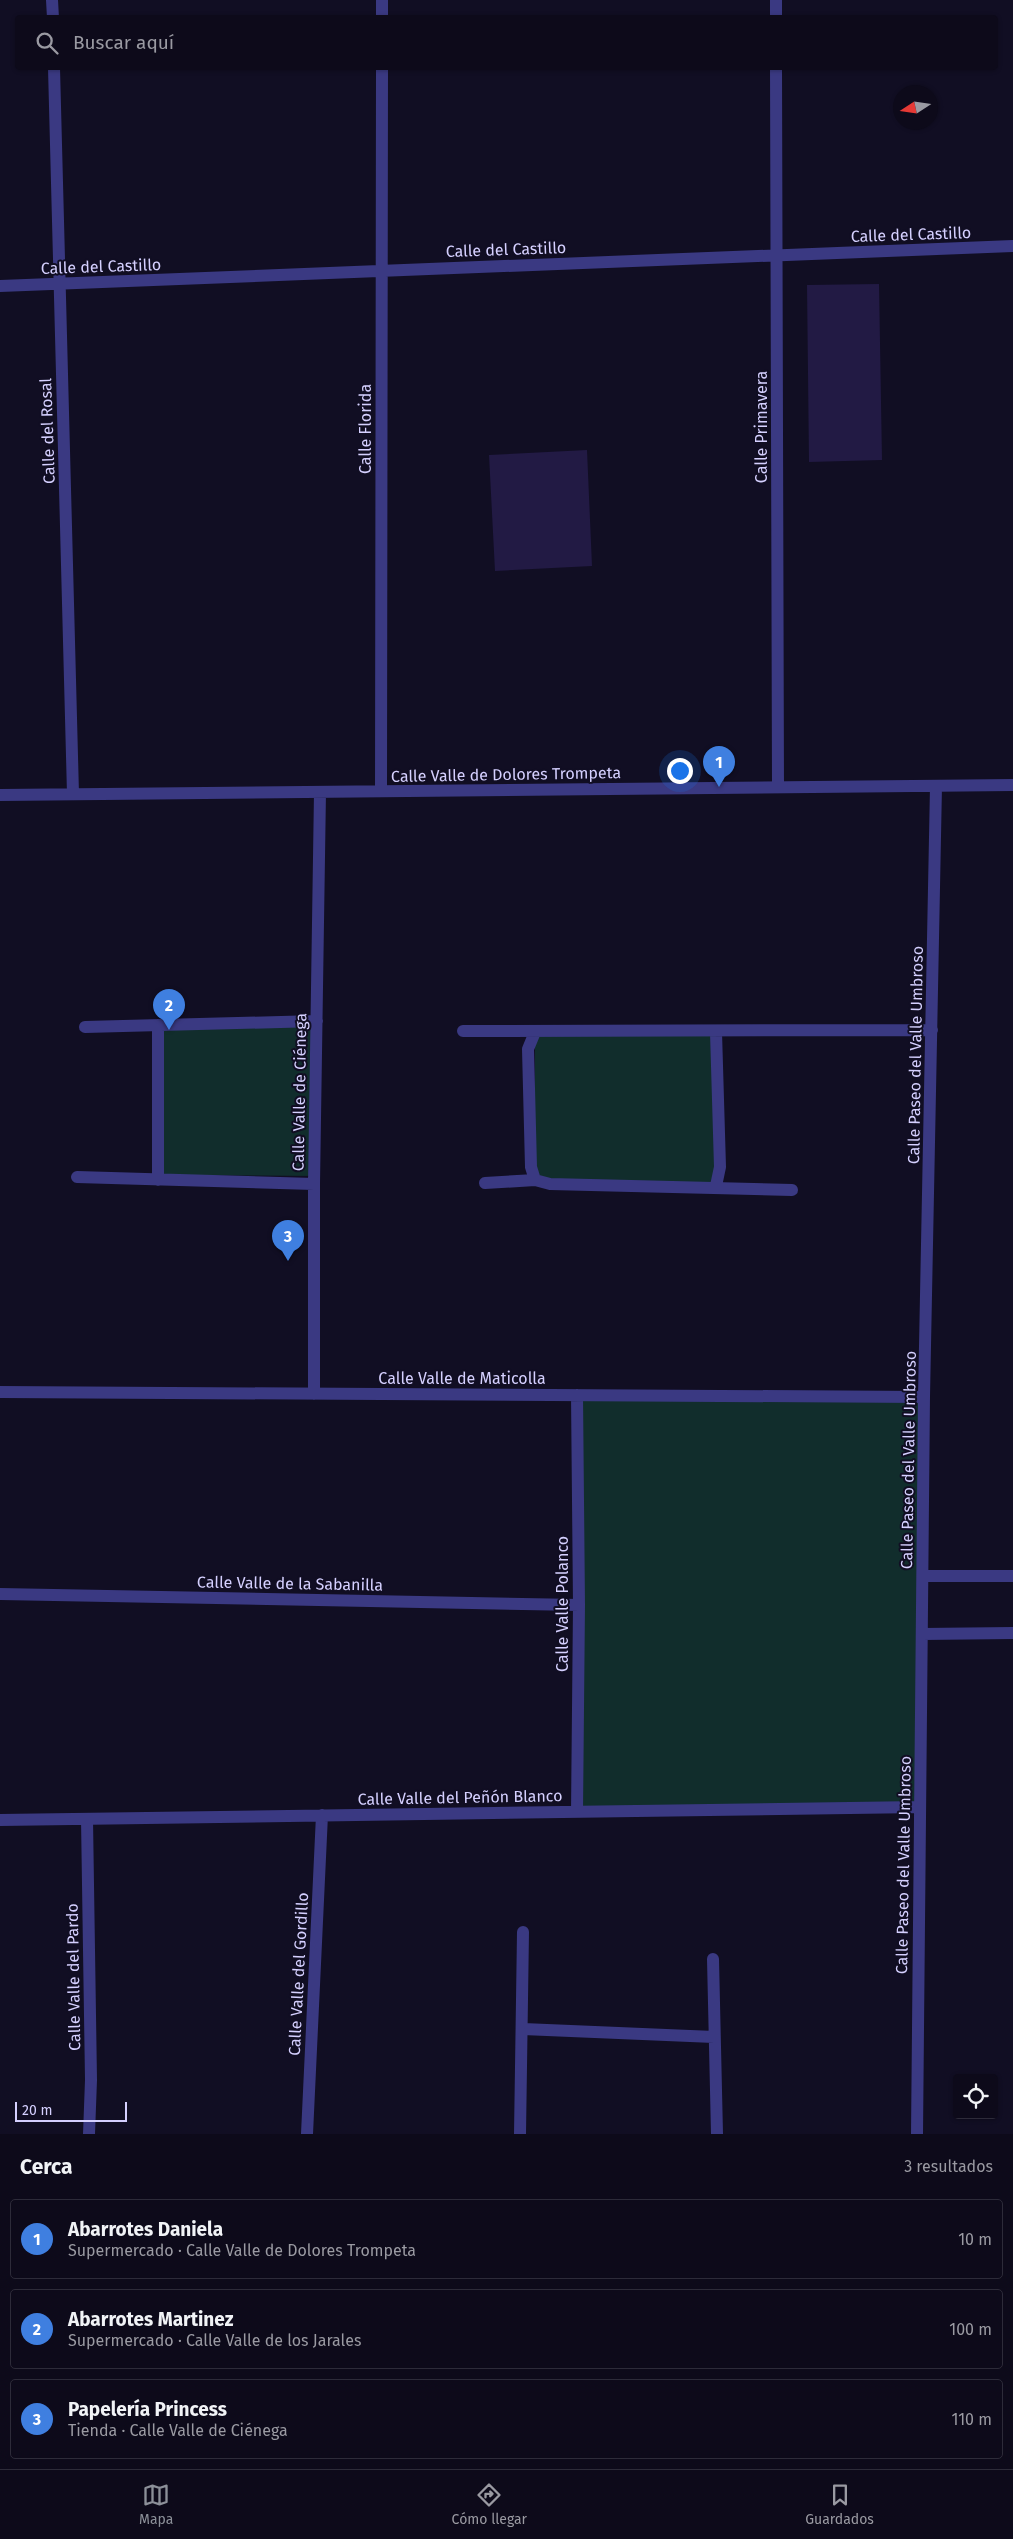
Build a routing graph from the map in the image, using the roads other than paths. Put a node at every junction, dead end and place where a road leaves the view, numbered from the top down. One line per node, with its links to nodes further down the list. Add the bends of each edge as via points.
1 (52, 0): 4 (street)
2 (382, 0): 5 (street)
3 (776, 0): 6 (street)
4 (53, 15)
5 (382, 15)
6 (776, 15)
7 (54, 70): 13 (street, Calle del Rosal)
8 (382, 70): 12 (street, Calle Florida)
9 (776, 70): 11 (street, Calle Primavera)
10 (1013, 246): 11 (street, Calle del Castillo)
11 (776, 255): 12 (street, Calle del Castillo); 17 (street, Calle Primavera)
12 (382, 270): 13 (street, Calle del Castillo); 18 (street, Calle Florida)
13 (60, 284): 14 (street, Calle del Castillo); 20 (street, Calle del Rosal)
14 (0, 286)
15 (1013, 785): 16 (street, Calle Valle de Dolores Trompeta)
16 (936, 786): 17 (street, Calle Valle de Dolores Trompeta); 25 (street, Calle Paseo del Valle Umbroso)
17 (778, 787): 18 (street, Calle Valle de Dolores Trompeta)
18 (381, 791): 19 (street, Calle Valle de Dolores Trompeta)
19 (320, 792): 20 (street, Calle Valle de Dolores Trompeta); 22 (street, Calle Valle de Ciénega)
20 (73, 794): 21 (street, Calle Valle de Dolores Trompeta)
21 (0, 795)
22 (317, 1021): 23 (street); 33 (street, Calle Valle de Ciénega)
23 (158, 1025): 24 (street); 30 (street)
24 (85, 1027)
25 (932, 1030): 28 (street); 39 (street, Calle Paseo del Valle Umbroso)
26 (463, 1031): 27 (street)
27 (535, 1032): 28 (street); 31 (street, via 528,1049)
28 (716, 1032): 34 (street, via 720,1167)
29 (77, 1177): 30 (street)
30 (158, 1180): 33 (street)
31 (535, 1180): 32 (street); 34 (street, via 550,1184)
32 (485, 1183)
33 (314, 1184): 37 (street, Calle Valle de Ciénega)
34 (716, 1186): 35 (street)
35 (792, 1190)
36 (0, 1392): 37 (street, Calle Valle de Maticolla)
37 (314, 1394): 38 (street, Calle Valle de Maticolla)
38 (577, 1395): 39 (street, Calle Valle de Maticolla); 43 (street, Calle Valle Polanco)
39 (924, 1397): 40 (street, Calle Paseo del Valle Umbroso)
40 (923, 1576): 41 (street); 45 (street, Calle Paseo del Valle Umbroso)
41 (1013, 1576)
42 (0, 1594): 43 (street, Calle Valle de la Sabanilla)
43 (579, 1605): 47 (street, Calle Valle Polanco)
44 (1013, 1633): 45 (street)
45 (922, 1634): 46 (street, Calle Paseo del Valle Umbroso)
46 (920, 1807): 47 (street, Calle Valle del Peñón Blanco); 59 (street, Calle Paseo del Valle Umbroso)
47 (577, 1812): 48 (street, Calle Valle del Peñón Blanco)
48 (322, 1815): 49 (street, Calle Valle del Peñón Blanco); 56 (street, Calle Valle del Gordillo)
49 (87, 1818): 50 (street, Calle Valle del Peñón Blanco); 55 (street, Calle Valle del Pardo, via 92,2080)
50 (0, 1820)
51 (524, 1932): 53 (street)
52 (712, 1959): 54 (street)
53 (522, 2029): 54 (street); 57 (street)
54 (714, 2037): 58 (street)
55 (89, 2134)
56 (307, 2134)
57 (520, 2134)
58 (717, 2134)
59 (916, 2134)

